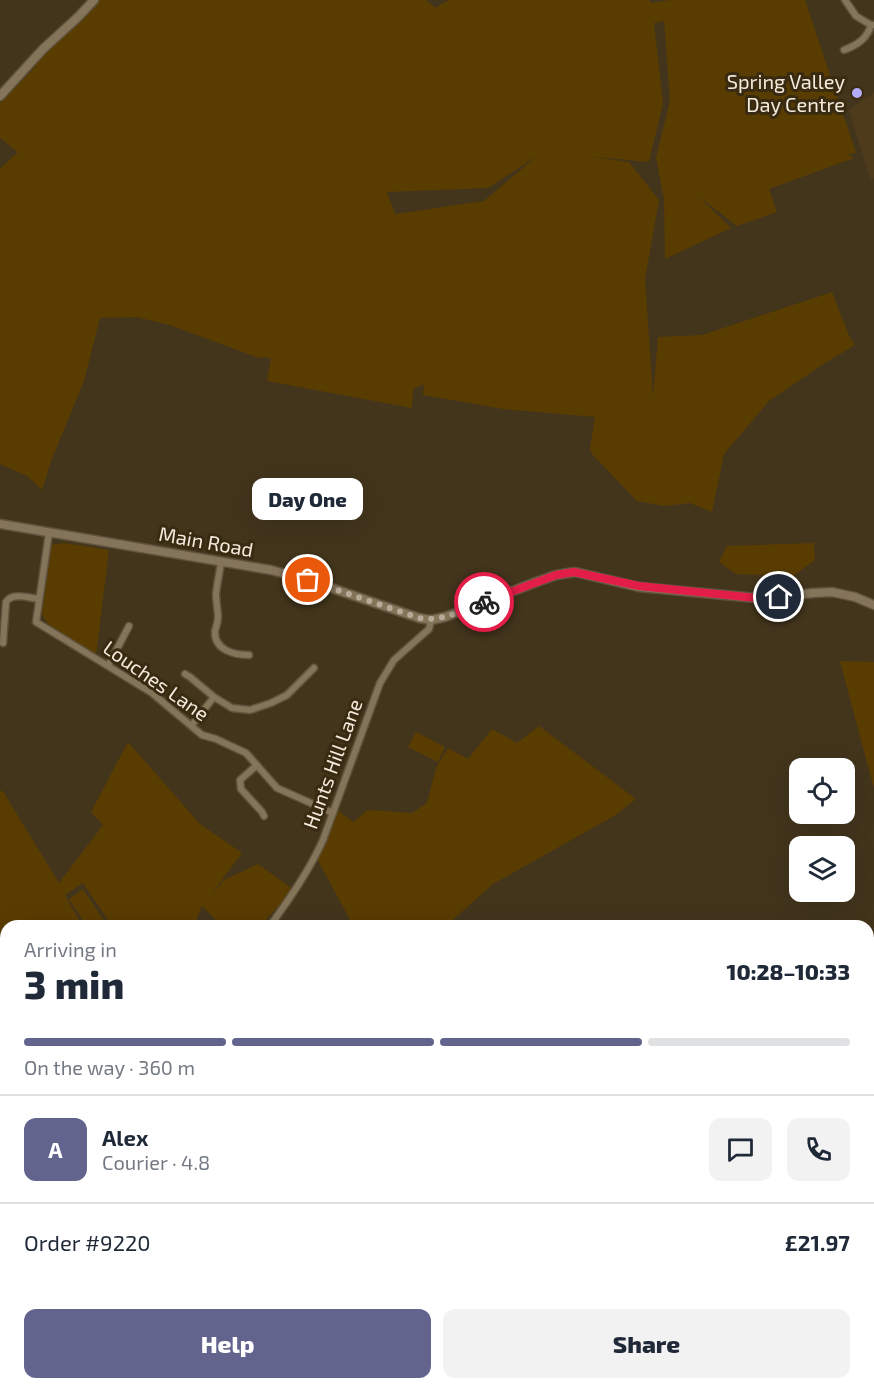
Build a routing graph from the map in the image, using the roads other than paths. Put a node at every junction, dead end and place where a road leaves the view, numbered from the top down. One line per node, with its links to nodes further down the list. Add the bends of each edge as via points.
1 (94, 0): 5 (street)
2 (845, 0): 3 (street, via 856,16)
3 (873, 25): 4 (street, via 866,37)
4 (844, 50)
5 (0, 96)
6 (0, 524): 7 (street, Main Road)
7 (49, 532): 8 (street, Main Road); 9 (street, Louches Lane)
8 (221, 561): 11 (street, Main Road, via 271,570 419,618); 14 (street, via 216,640 226,651)
9 (39, 599): 13 (street, via 9,598); 15 (street, Louches Lane, via 36,622)
10 (874, 605): 11 (street, via 832,592 756,598 639,586 574,572)
11 (434, 619): 21 (street, Hunts Hill Lane, via 429,629 394,660 380,683)
12 (129, 626): 15 (street)
13 (3, 643)
14 (249, 655)
15 (108, 666): 19 (street, Louches Lane, via 152,693)
16 (314, 668): 18 (street, via 287,695 250,710 232,708)
17 (185, 674): 18 (street)
18 (214, 697): 19 (street)
19 (191, 726): 20 (street, Louches Lane, via 202,735 246,753)
20 (257, 765): 21 (street, Louches Lane, via 277,788); 22 (street, via 240,780 241,789)
21 (333, 813): 23 (street, Hunts Hill Lane, via 316,855)
22 (264, 816)
23 (274, 920)

